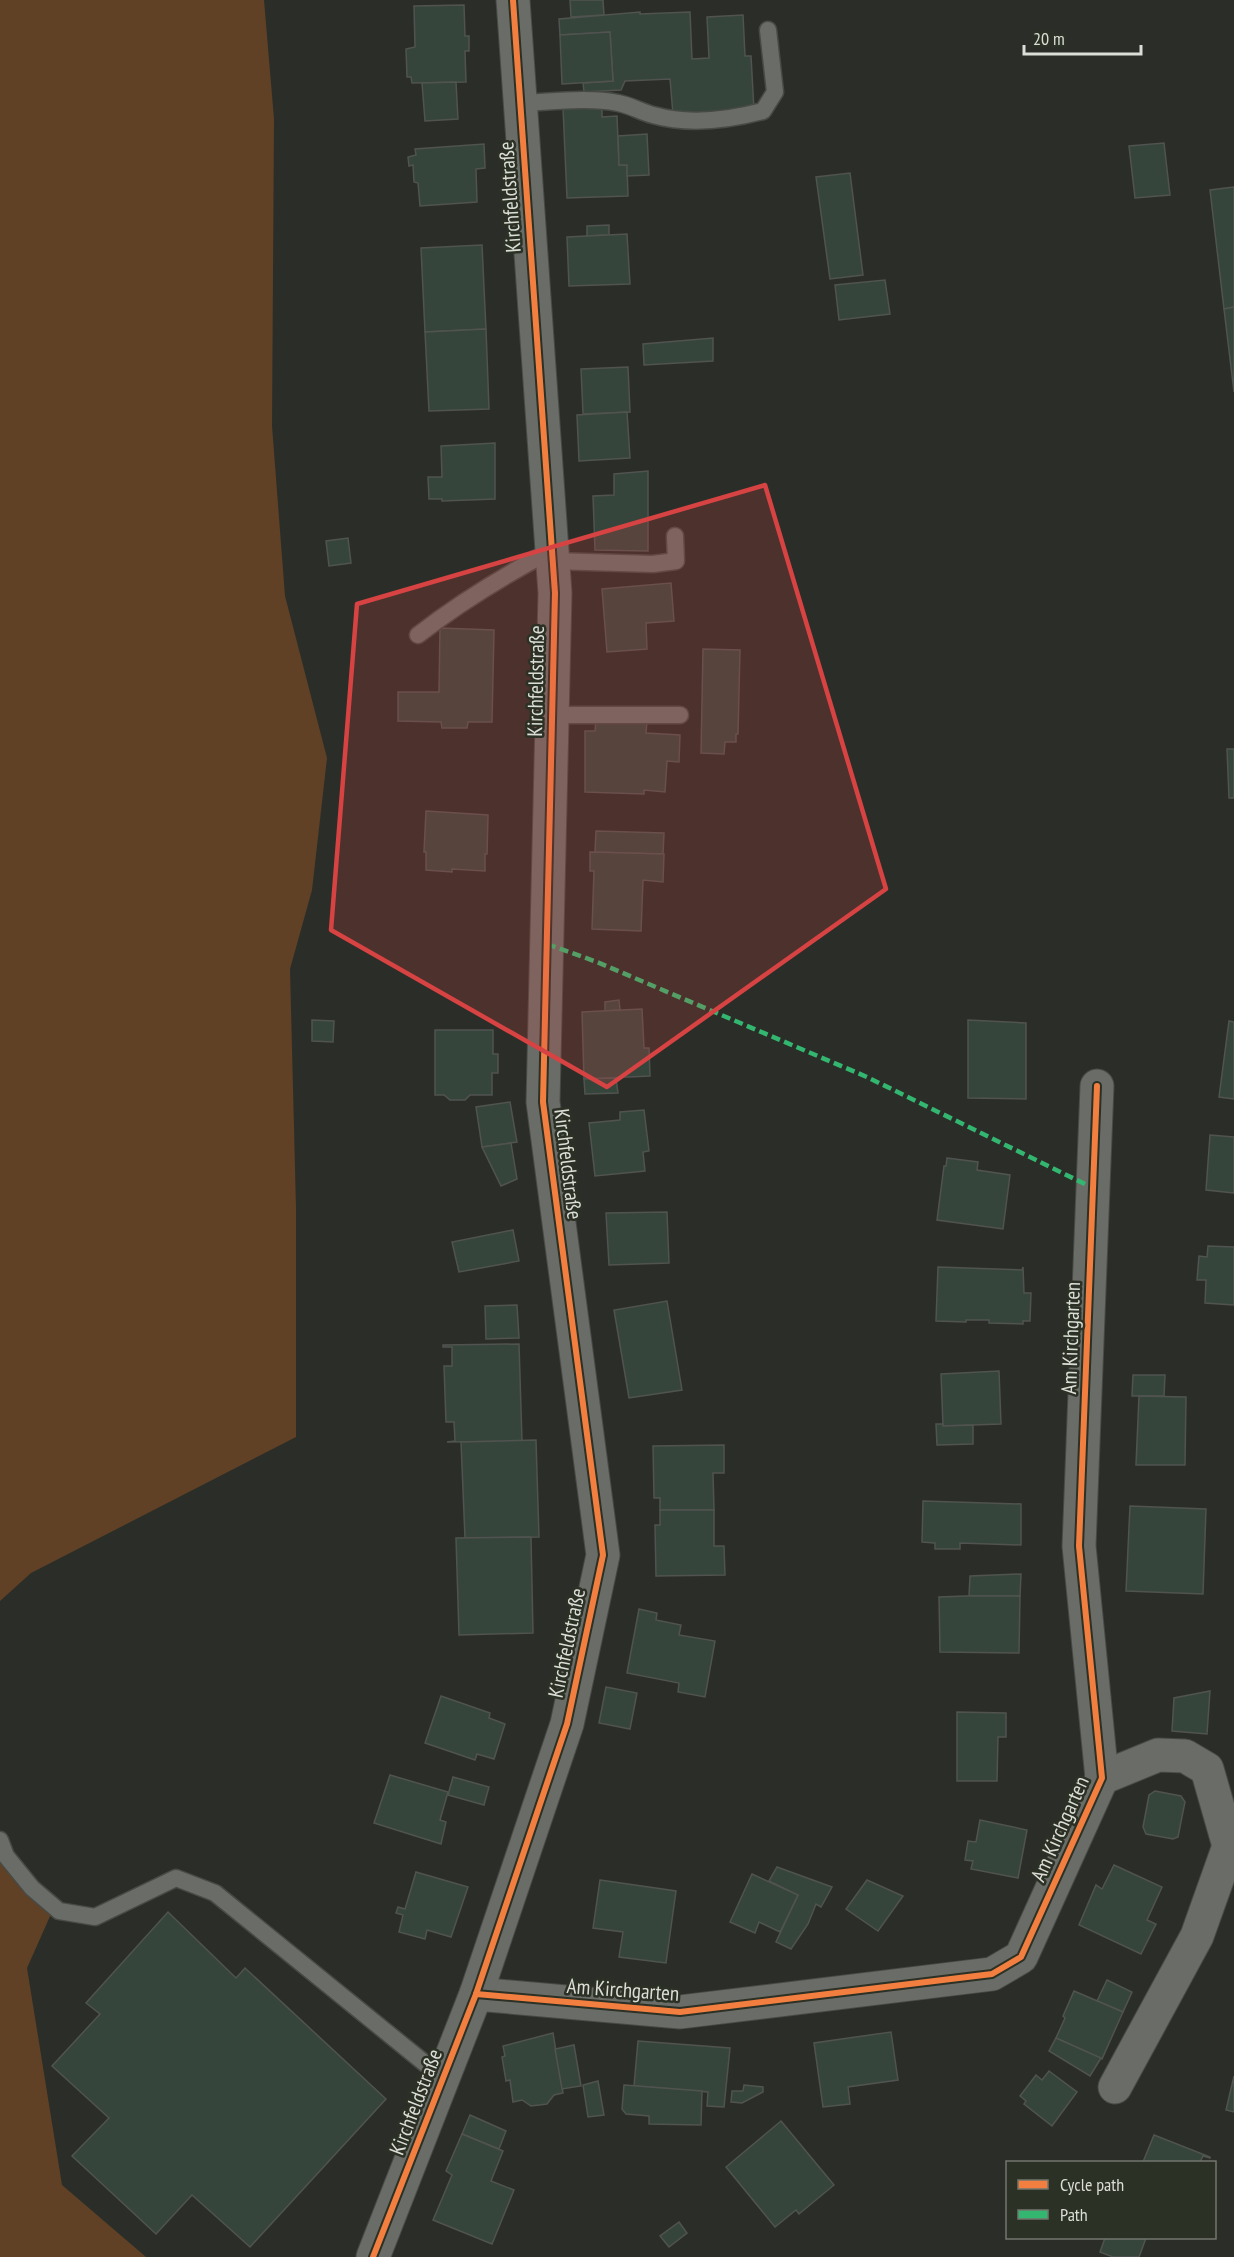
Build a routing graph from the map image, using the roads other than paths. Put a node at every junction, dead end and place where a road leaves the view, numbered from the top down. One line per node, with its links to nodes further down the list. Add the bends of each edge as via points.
1 (513, 0): 3 (street, Kirchfeldstraße)
2 (768, 30): 3 (lane, via 775,92 764,111 737,118 690,120 655,116 618,103)
3 (520, 103): 5 (street, Kirchfeldstraße)
4 (675, 536): 5 (lane, via 676,561 652,564)
5 (552, 556): 6 (lane, via 503,576); 7 (street, Kirchfeldstraße)
6 (418, 635)
7 (552, 715): 8 (lane); 13 (street, Kirchfeldstraße, via 543,1102 603,1555 567,1724)
8 (680, 715)
9 (1097, 1086): 10 (street, Am Kirchgarten, via 1079,1546)
10 (1102, 1778): 12 (street, Am Kirchgarten, via 1158,1755 1185,1756 1207,1769); 13 (street, Am Kirchgarten, via 1022,1957 992,1974 681,2012)
11 (0, 1840): 14 (lane, via 12,1864 59,1911 96,1917 176,1878 215,1893)
12 (1232, 1847): 15 (street, Am Kirchgarten, via 1197,1936)
13 (476, 1994): 14 (street, Kirchfeldstraße)
14 (443, 2078): 16 (street, Kirchfeldstraße)
15 (1115, 2087)
16 (373, 2257)

